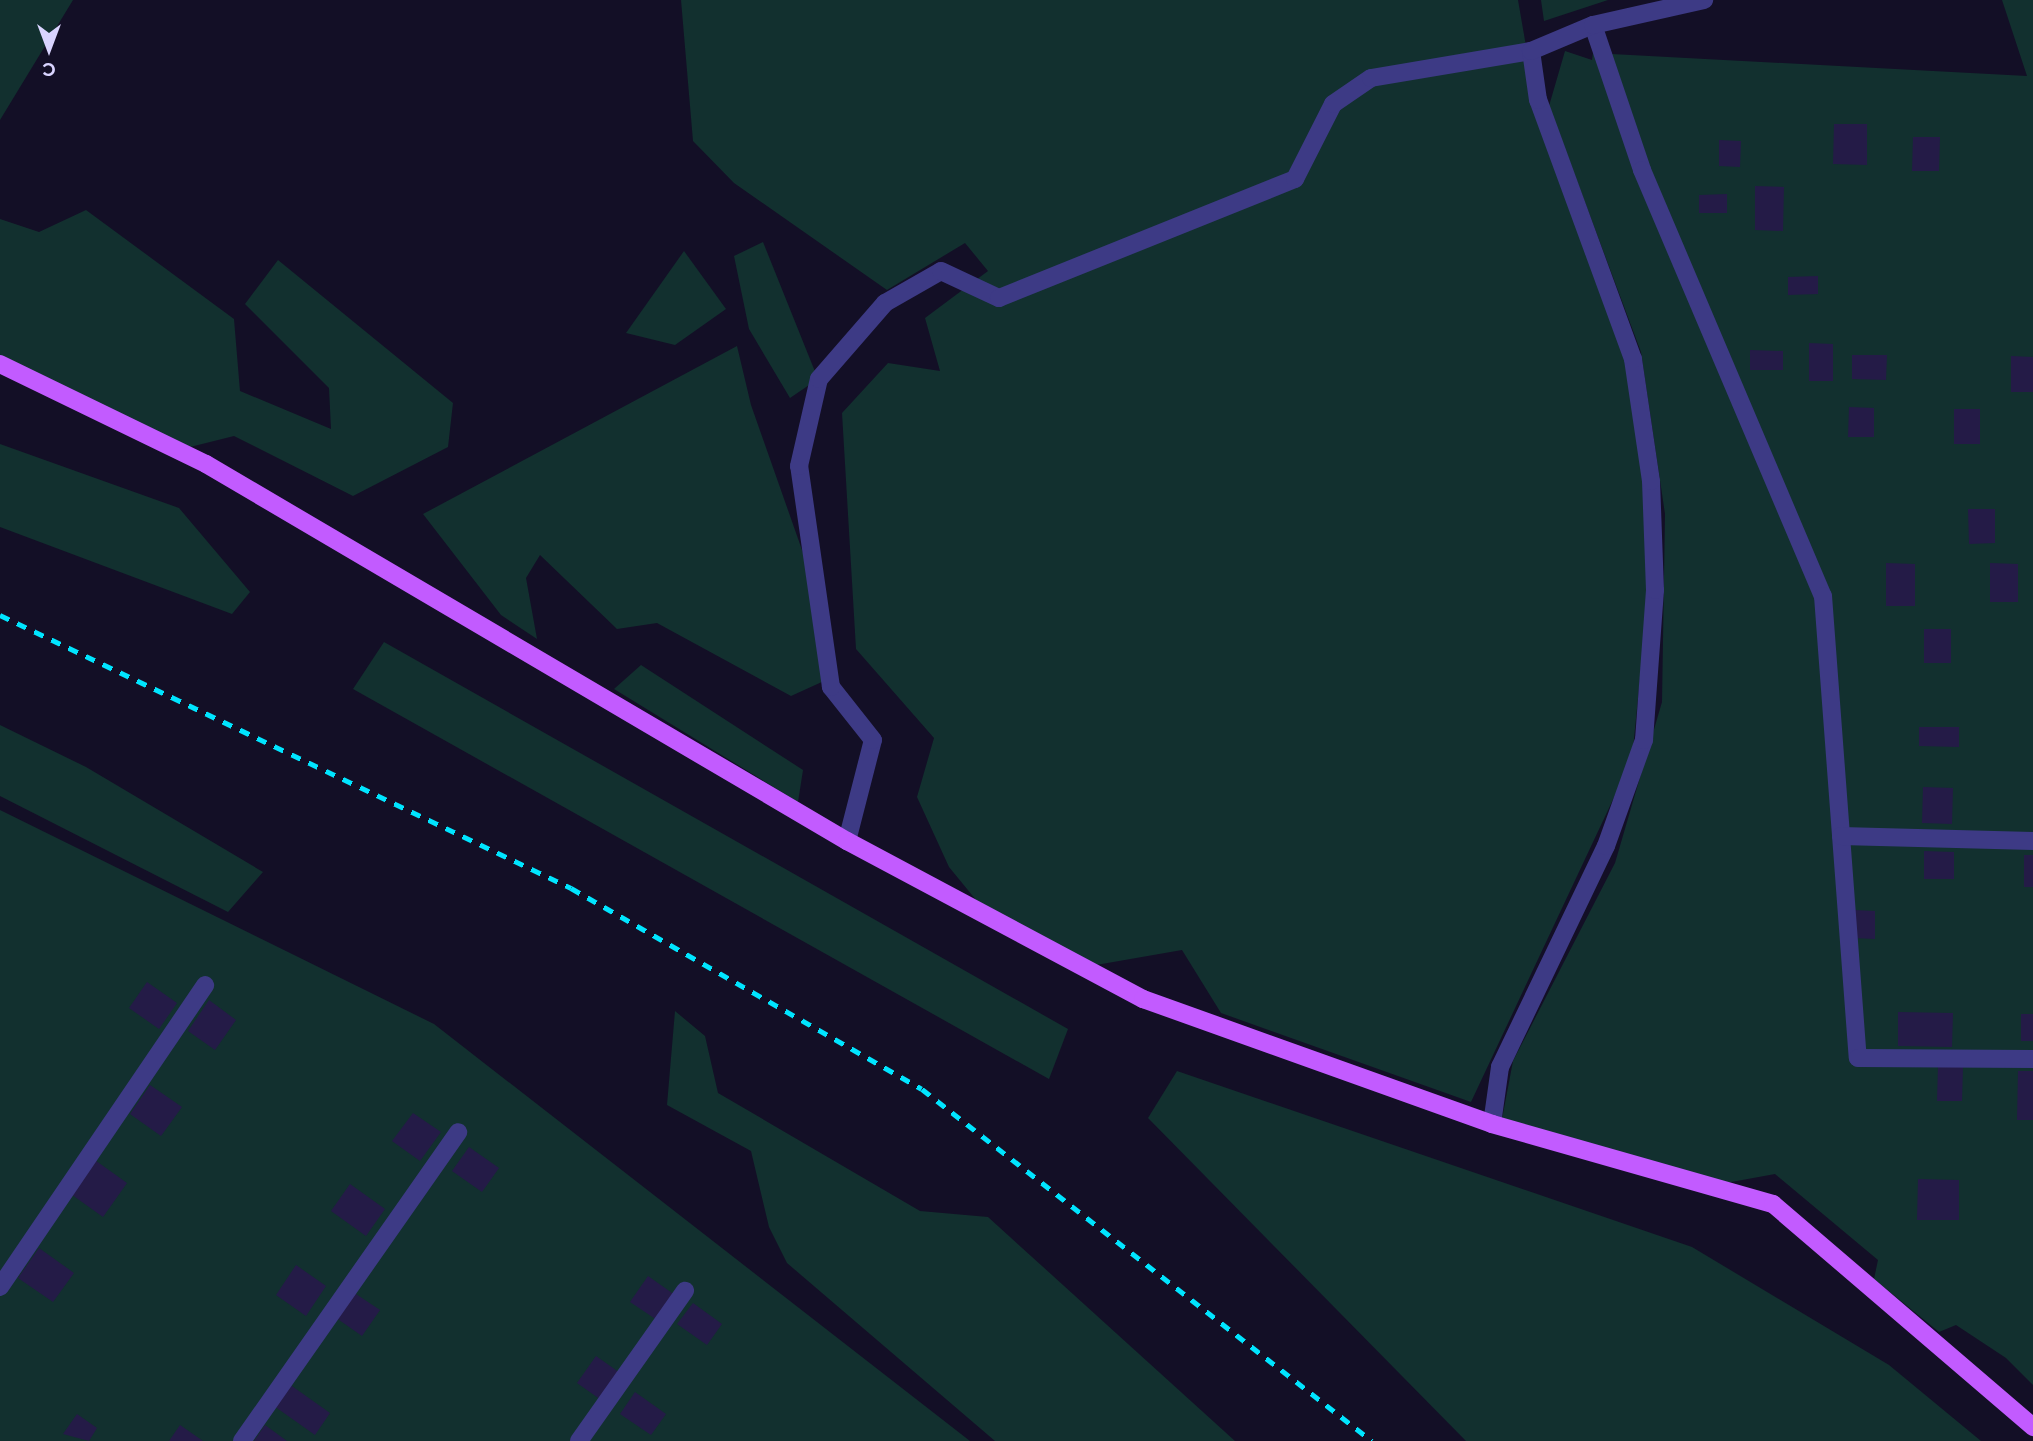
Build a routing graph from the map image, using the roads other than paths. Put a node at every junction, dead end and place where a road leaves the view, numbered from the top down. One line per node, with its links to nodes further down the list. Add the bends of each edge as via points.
1 (1704, 0): 2 (street)
2 (1593, 25): 3 (street); 5 (street, via 1642,170 1823,596)
3 (1531, 51): 6 (street, via 1371,78 1333,104 1295,179 999,298 941,271 885,303 819,379 799,466 831,687 873,740); 10 (street, via 1538,100 1633,359 1651,481 1655,590 1644,740 1606,846 1500,1067)
4 (0, 364): 6 (main road, via 206,464)
5 (1841, 836): 7 (street); 9 (street, via 1858,1058)
6 (846, 841): 10 (main road, via 1143,999)
7 (2033, 841)
8 (205, 985): 12 (street)
9 (2033, 1059)
10 (1492, 1124): 14 (main road, via 1773,1204)
11 (458, 1132): 15 (street)
12 (0, 1287)
13 (685, 1291): 16 (street)
14 (2033, 1427)
15 (242, 1441)
16 (579, 1441)

